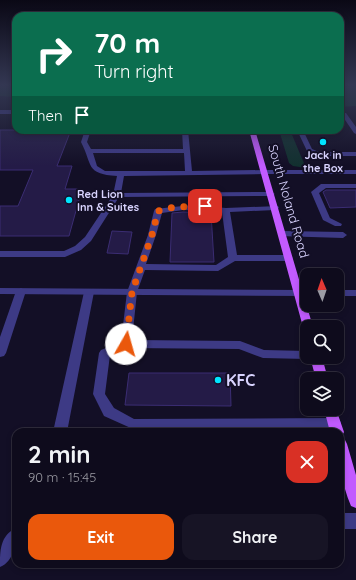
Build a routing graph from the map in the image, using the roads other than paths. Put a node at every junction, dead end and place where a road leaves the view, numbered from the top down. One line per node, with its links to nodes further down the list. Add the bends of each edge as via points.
1 (344, 114): 2 (street)
2 (356, 132)
3 (87, 134): 7 (street, via 84,142)
4 (185, 134): 8 (street)
5 (253, 134): 10 (main road, South Noland Road)
6 (302, 134): 9 (street, via 309,150 318,154)
7 (90, 151): 8 (street); 13 (street, via 94,167 104,173)
8 (187, 151): 12 (street)
9 (356, 154)
10 (264, 172): 11 (street); 12 (street); 16 (main road, South Noland Road)
11 (356, 172)
12 (189, 173): 13 (street)
13 (121, 174): 17 (street)
14 (356, 186): 21 (street, via 324,186 315,192 327,220)
15 (206, 194): 16 (street); 17 (street); 18 (street)
16 (271, 194): 19 (main road, South Noland Road)
17 (117, 195): 24 (street, via 88,239 78,248 65,254)
18 (205, 206): 20 (street); 27 (street, via 175,207 158,211)
19 (275, 208): 20 (street); 22 (main road, South Noland Road)
20 (226, 210): 25 (street)
21 (338, 224)
22 (282, 234): 23 (street); 26 (main road, South Noland Road)
23 (343, 235)
24 (0, 254)
25 (233, 258): 26 (street); 27 (street, via 218,268)
26 (288, 258): 28 (main road, South Noland Road)
27 (141, 267): 32 (street)
28 (300, 286)
29 (0, 291): 30 (street)
30 (21, 291): 31 (street); 36 (street)
31 (89, 292): 32 (street); 41 (street)
32 (132, 292): 33 (street); 37 (street)
33 (300, 293)
34 (344, 293): 35 (street)
35 (356, 294)
36 (4, 332): 38 (street)
37 (126, 344): 39 (street, via 240,345 263,354); 42 (street, via 105,353 99,394 109,412 133,424)
38 (0, 354)
39 (300, 355)
40 (332, 416): 42 (main road)
41 (61, 428)
42 (335, 428)
43 (344, 458): 44 (main road)
44 (356, 501)
45 (344, 521): 46 (street)
46 (356, 521)
47 (12, 539): 48 (street)
48 (0, 559)

